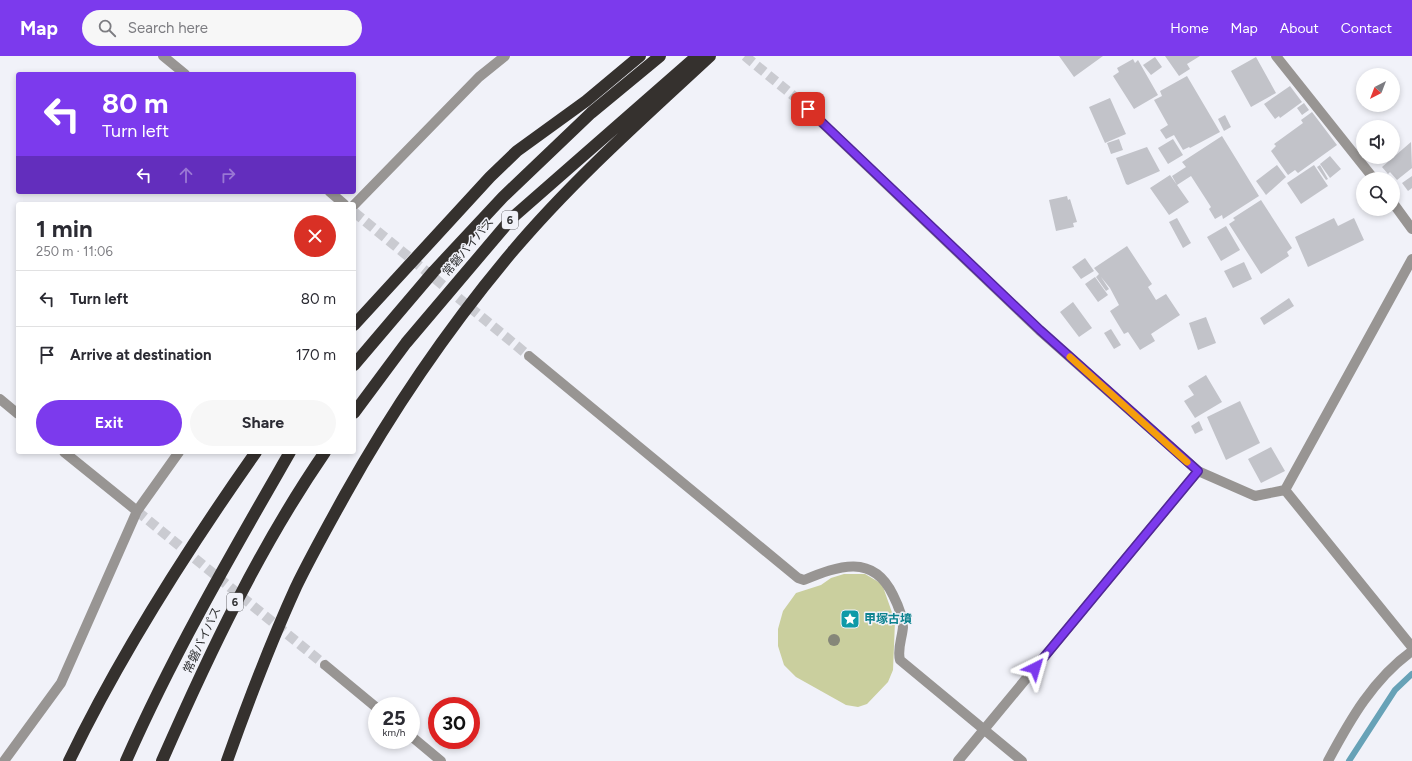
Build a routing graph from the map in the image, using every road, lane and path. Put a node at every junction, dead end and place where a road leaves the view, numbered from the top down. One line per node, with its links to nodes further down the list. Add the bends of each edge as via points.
1 (162, 56): 8 (street)
2 (505, 56): 13 (street, via 479,77)
3 (640, 56): 17 (highway, via 586,101 518,151 490,177)
4 (660, 56): 19 (highway, 常磐バイパス / 6, via 591,113 503,196 434,271)
5 (697, 56): 21 (highway, 常磐バイパス / 6, via 512,218 406,343)
6 (710, 56): 41 (highway, via 556,203 512,251 468,306 412,385 378,437 314,550 258,678)
7 (1276, 56): 10 (street)
8 (182, 72)
9 (796, 98): 28 (street, via 1040,330)
10 (1368, 172)
11 (332, 194): 12 (street)
12 (342, 202)
13 (356, 203)
14 (1400, 213): 15 (street)
15 (1412, 229)
16 (1412, 259): 29 (street)
17 (356, 323)
18 (529, 356): 35 (street, via 798,578 804,580 833,568 860,566 881,575 896,599 903,626 898,653 900,660)
19 (356, 363)
20 (0, 399): 22 (street)
21 (356, 410)
22 (16, 412)
23 (66, 454): 30 (street)
24 (178, 454): 30 (street)
25 (255, 454): 38 (highway, via 144,623)
26 (289, 454): 39 (highway, 常磐バイパス / 6, via 214,584 148,711)
27 (324, 454): 40 (highway, 常磐バイパス / 6, via 236,600)
28 (1198, 471): 29 (street, via 1255,496); 35 (street)
29 (1285, 490): 31 (street)
30 (137, 511): 37 (street, via 62,683)
31 (1412, 647)
32 (1412, 651): 45 (street, via 1394,664 1356,710)
33 (325, 666): 34 (street)
34 (368, 701)
35 (984, 729): 43 (street); 44 (street)
36 (420, 744): 42 (street)
37 (4, 761)
38 (69, 761)
39 (126, 761)
40 (162, 761)
41 (227, 761)
42 (441, 761)
43 (958, 761)
44 (1022, 761)
45 (1328, 761)

